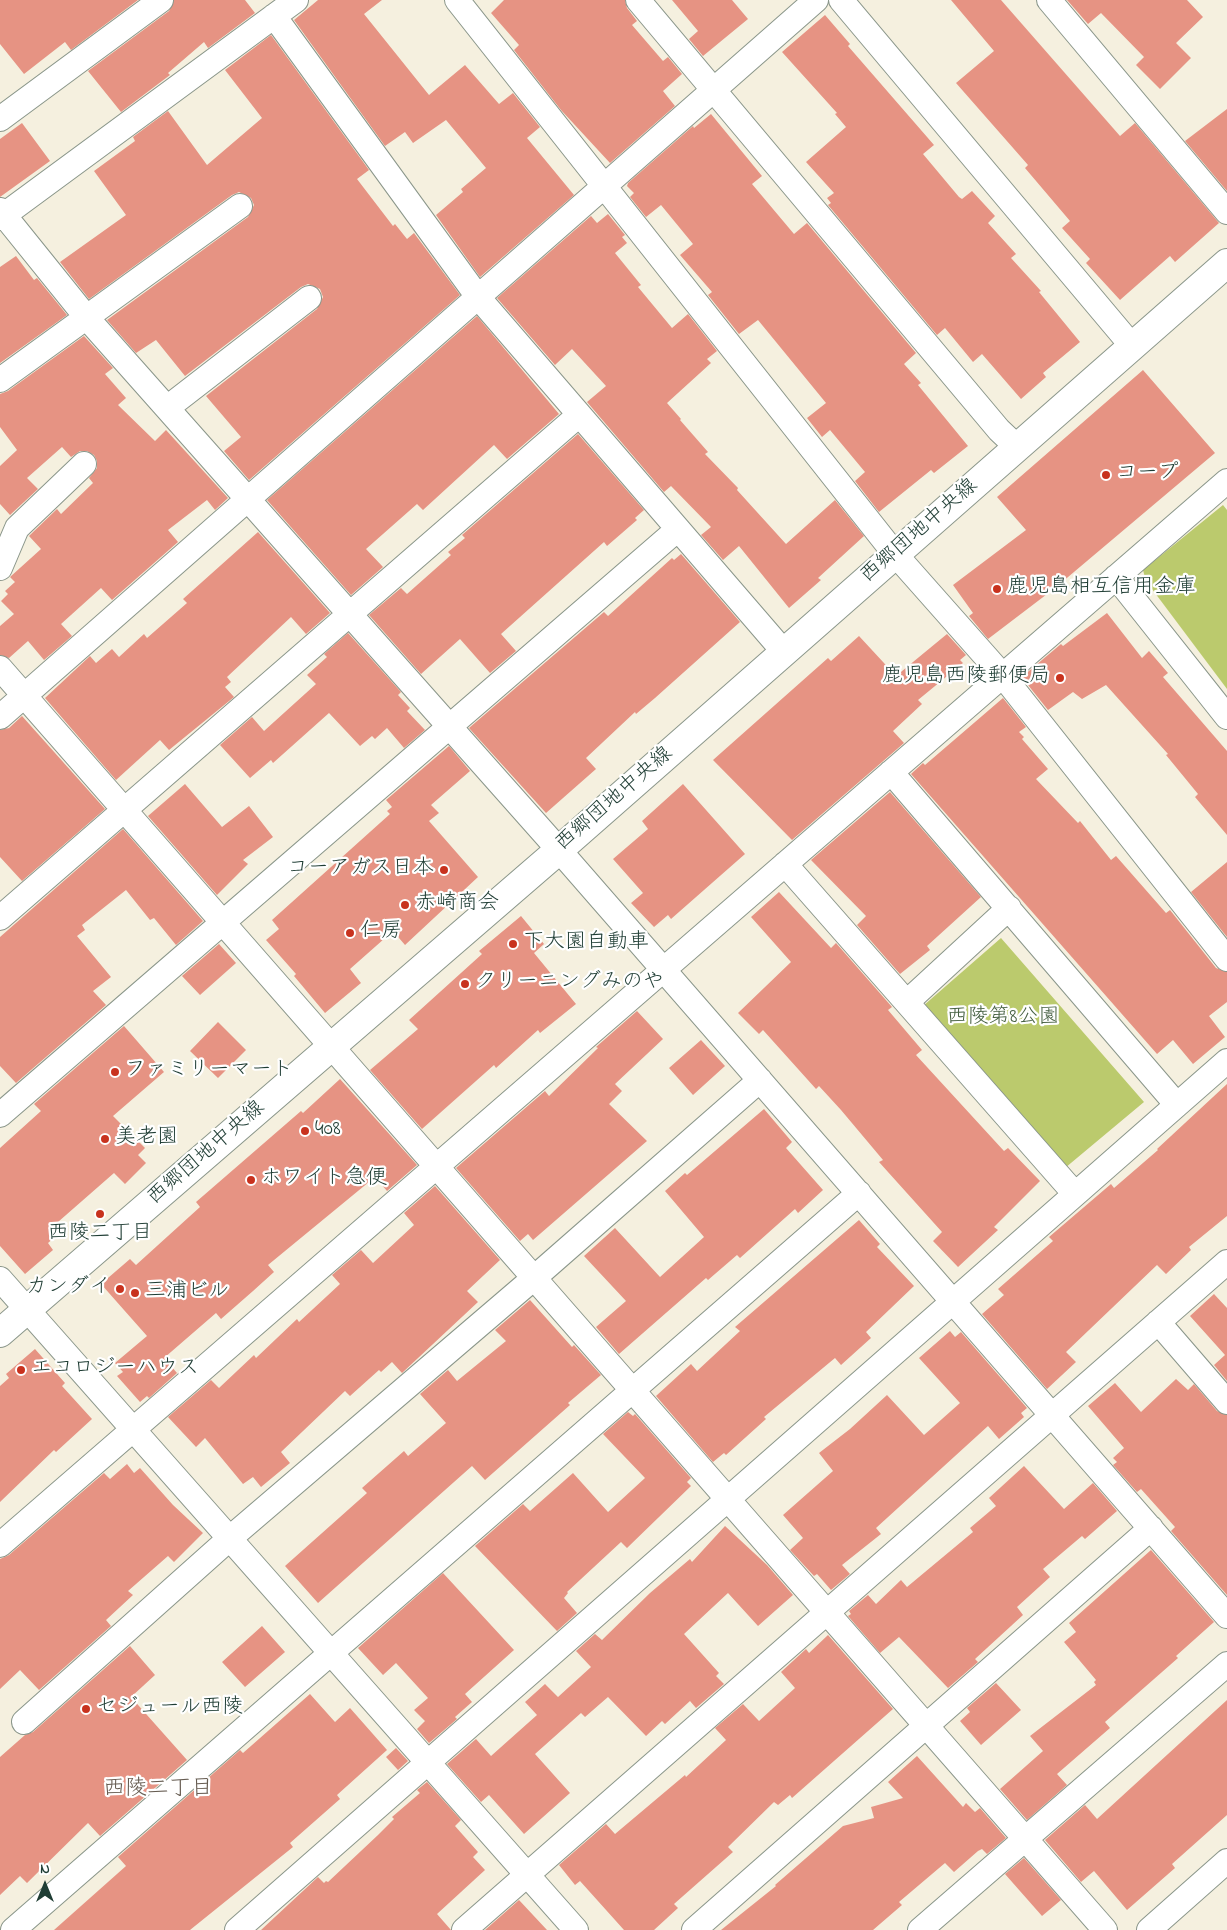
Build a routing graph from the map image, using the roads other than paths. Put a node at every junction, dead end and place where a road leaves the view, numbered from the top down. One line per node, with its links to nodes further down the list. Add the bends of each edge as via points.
1 (161, 0): 10 (street)
2 (296, 0): 8 (street)
3 (457, 0): 11 (street)
4 (638, 0): 9 (street)
5 (816, 0): 9 (street)
6 (841, 0): 19 (street)
7 (1049, 0): 13 (street)
8 (274, 16): 14 (street); 16 (street)
9 (713, 90): 11 (street); 23 (street, via 999,430)
10 (0, 119)
11 (604, 186): 16 (street); 28 (street)
12 (240, 206): 18 (street)
13 (1227, 212)
14 (1, 214): 18 (street)
15 (1227, 262): 19 (street, 西郷団地中央線)
16 (478, 297): 22 (street); 26 (street)
17 (309, 298): 21 (street)
18 (87, 318): 20 (street); 21 (street)
19 (1132, 346): 23 (street, 西郷団地中央線)
20 (0, 380)
21 (167, 408): 26 (street)
22 (579, 415): 27 (street); 31 (street)
23 (1017, 447): 28 (street, 西郷団地中央線)
24 (84, 464): 29 (street, via 17,528)
25 (1227, 481): 30 (street)
26 (248, 499): 31 (street); 35 (street)
27 (678, 529): 32 (street); 38 (street)
28 (895, 554): 32 (street, 西郷団地中央線); 34 (street)
29 (0, 568)
30 (1116, 577): 34 (street); 37 (street)
31 (350, 614): 38 (street); 40 (street)
32 (784, 652): 41 (street, 西郷団地中央線)
33 (0, 668): 35 (street)
34 (1003, 676): 39 (street); 46 (street)
35 (24, 696): 36 (street); 40 (street)
36 (0, 717)
37 (1227, 717)
38 (450, 726): 41 (street); 45 (street)
39 (891, 772): 42 (street); 43 (street)
40 (125, 810): 44 (street); 45 (street)
41 (559, 850): 47 (street); 49 (street, 西郷団地中央線)
42 (785, 864): 47 (street); 48 (street)
43 (1009, 908): 48 (street); 52 (street)
44 (0, 918)
45 (224, 923): 49 (street); 53 (street)
46 (1227, 960)
47 (664, 970): 51 (street); 54 (street)
48 (907, 1002): 56 (street)
49 (332, 1046): 54 (street); 61 (street, 西郷団地中央線)
50 (1227, 1061): 52 (street)
51 (760, 1080): 55 (street); 58 (street)
52 (1177, 1105): 56 (street)
53 (0, 1115)
54 (436, 1166): 58 (street); 67 (street)
55 (859, 1193): 60 (street); 64 (street)
56 (1075, 1194): 60 (street)
57 (1227, 1262): 62 (street)
58 (534, 1278): 64 (street); 70 (street)
59 (0, 1279): 61 (street)
60 (953, 1301): 66 (street); 68 (street)
61 (26, 1310): 63 (street, 西郷団地中央線); 67 (street)
62 (1158, 1322): 65 (street); 66 (street)
63 (0, 1333)
64 (632, 1390): 68 (street); 74 (street)
65 (1227, 1402)
66 (1052, 1415): 69 (street); 72 (street)
67 (132, 1430): 70 (street); 71 (street)
68 (727, 1499): 72 (street); 78 (street)
69 (1151, 1528): 73 (street); 77 (street)
70 (229, 1539): 74 (street); 76 (street)
71 (0, 1545)
72 (827, 1613): 77 (street); 81 (street)
73 (1227, 1616)
74 (331, 1654): 78 (street); 82 (street)
75 (1227, 1664): 79 (street)
76 (24, 1722)
77 (926, 1726): 79 (street); 86 (street)
78 (427, 1762): 81 (street); 83 (street)
79 (1025, 1839): 87 (street); 88 (street)
80 (1227, 1861): 89 (street)
81 (527, 1875): 84 (street); 85 (street)
82 (14, 1930)
83 (237, 1930)
84 (464, 1930)
85 (576, 1930)
86 (694, 1930)
87 (920, 1930)
88 (1105, 1930)
89 (1149, 1930)

